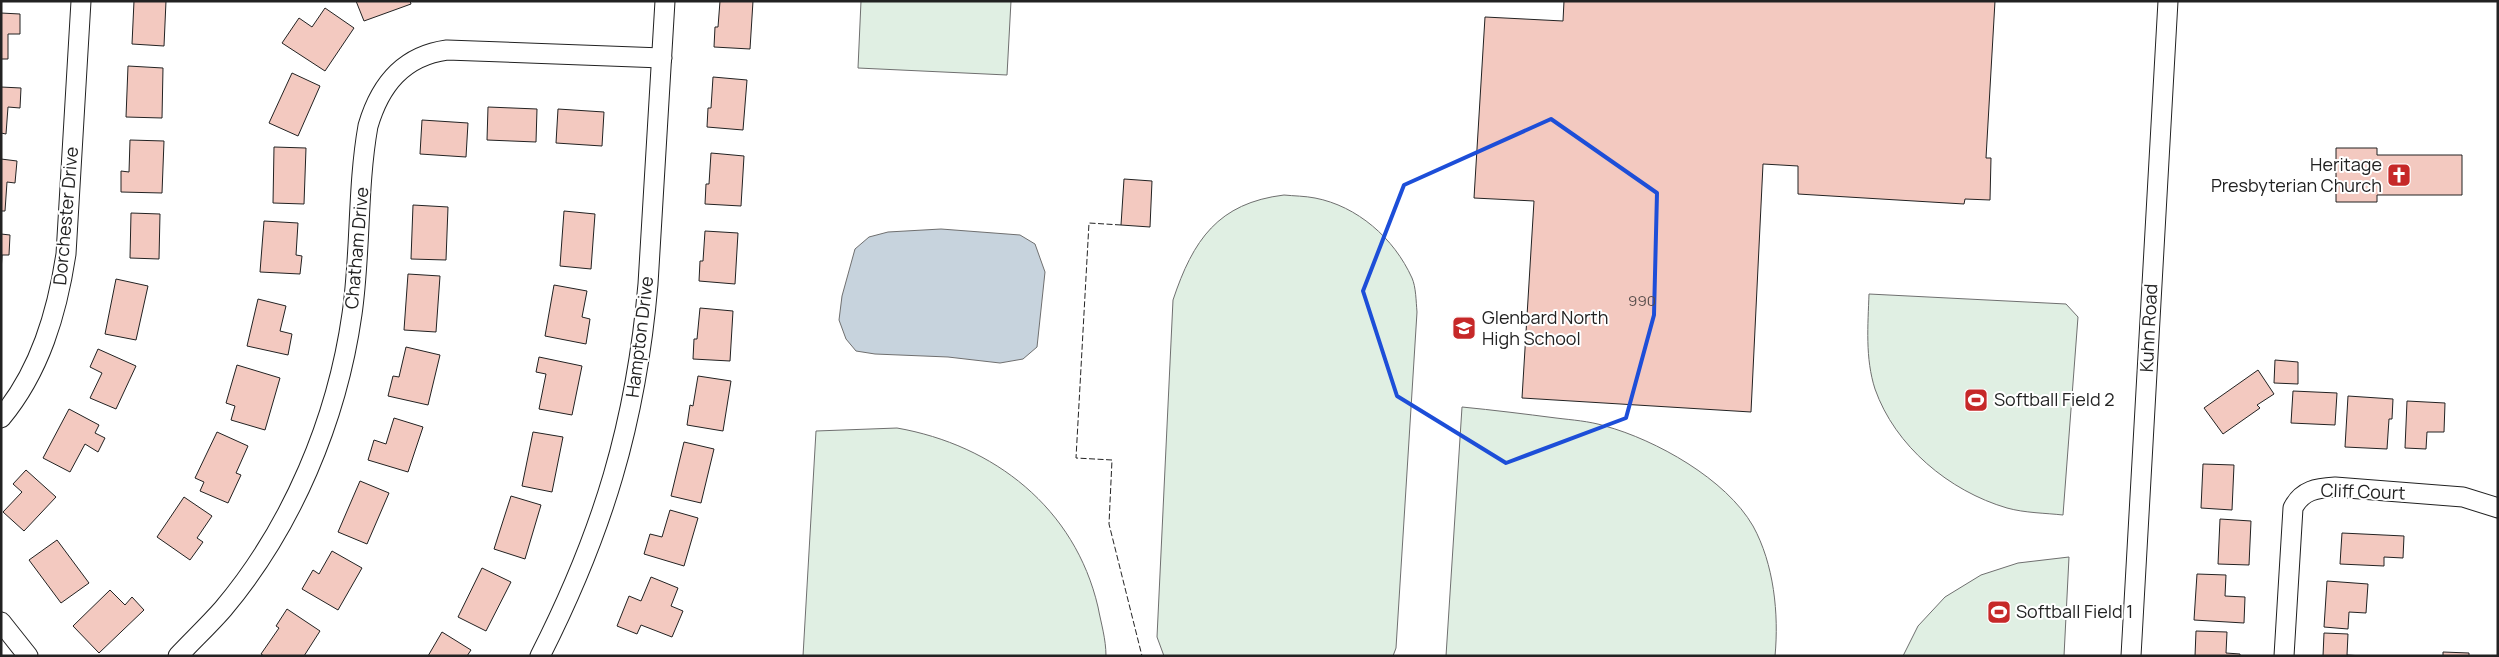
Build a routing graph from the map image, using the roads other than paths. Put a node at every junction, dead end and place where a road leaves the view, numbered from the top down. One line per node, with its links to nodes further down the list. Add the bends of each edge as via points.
1 (81, 1): 5 (street, Dorchester Drive, via 66,254 61,288 40,353 20,392)
2 (666, 1): 4 (street, Hampton Drive)
3 (2168, 1): 11 (street, Kuhn Road)
4 (662, 58): 9 (street, Chatham Drive, via 448,50 416,59 384,86 368,126 352,315 322,434 300,487 263,553 223,609); 10 (street, Hampton Drive, via 648,284 634,394 609,494 568,602)
5 (1, 418)
6 (2498, 508): 12 (street, Cliff Court, via 2463,497 2335,487 2297,488)
7 (1, 622): 8 (street)
8 (28, 656)
9 (178, 656)
10 (540, 656)
11 (2131, 656)
12 (2284, 656)

